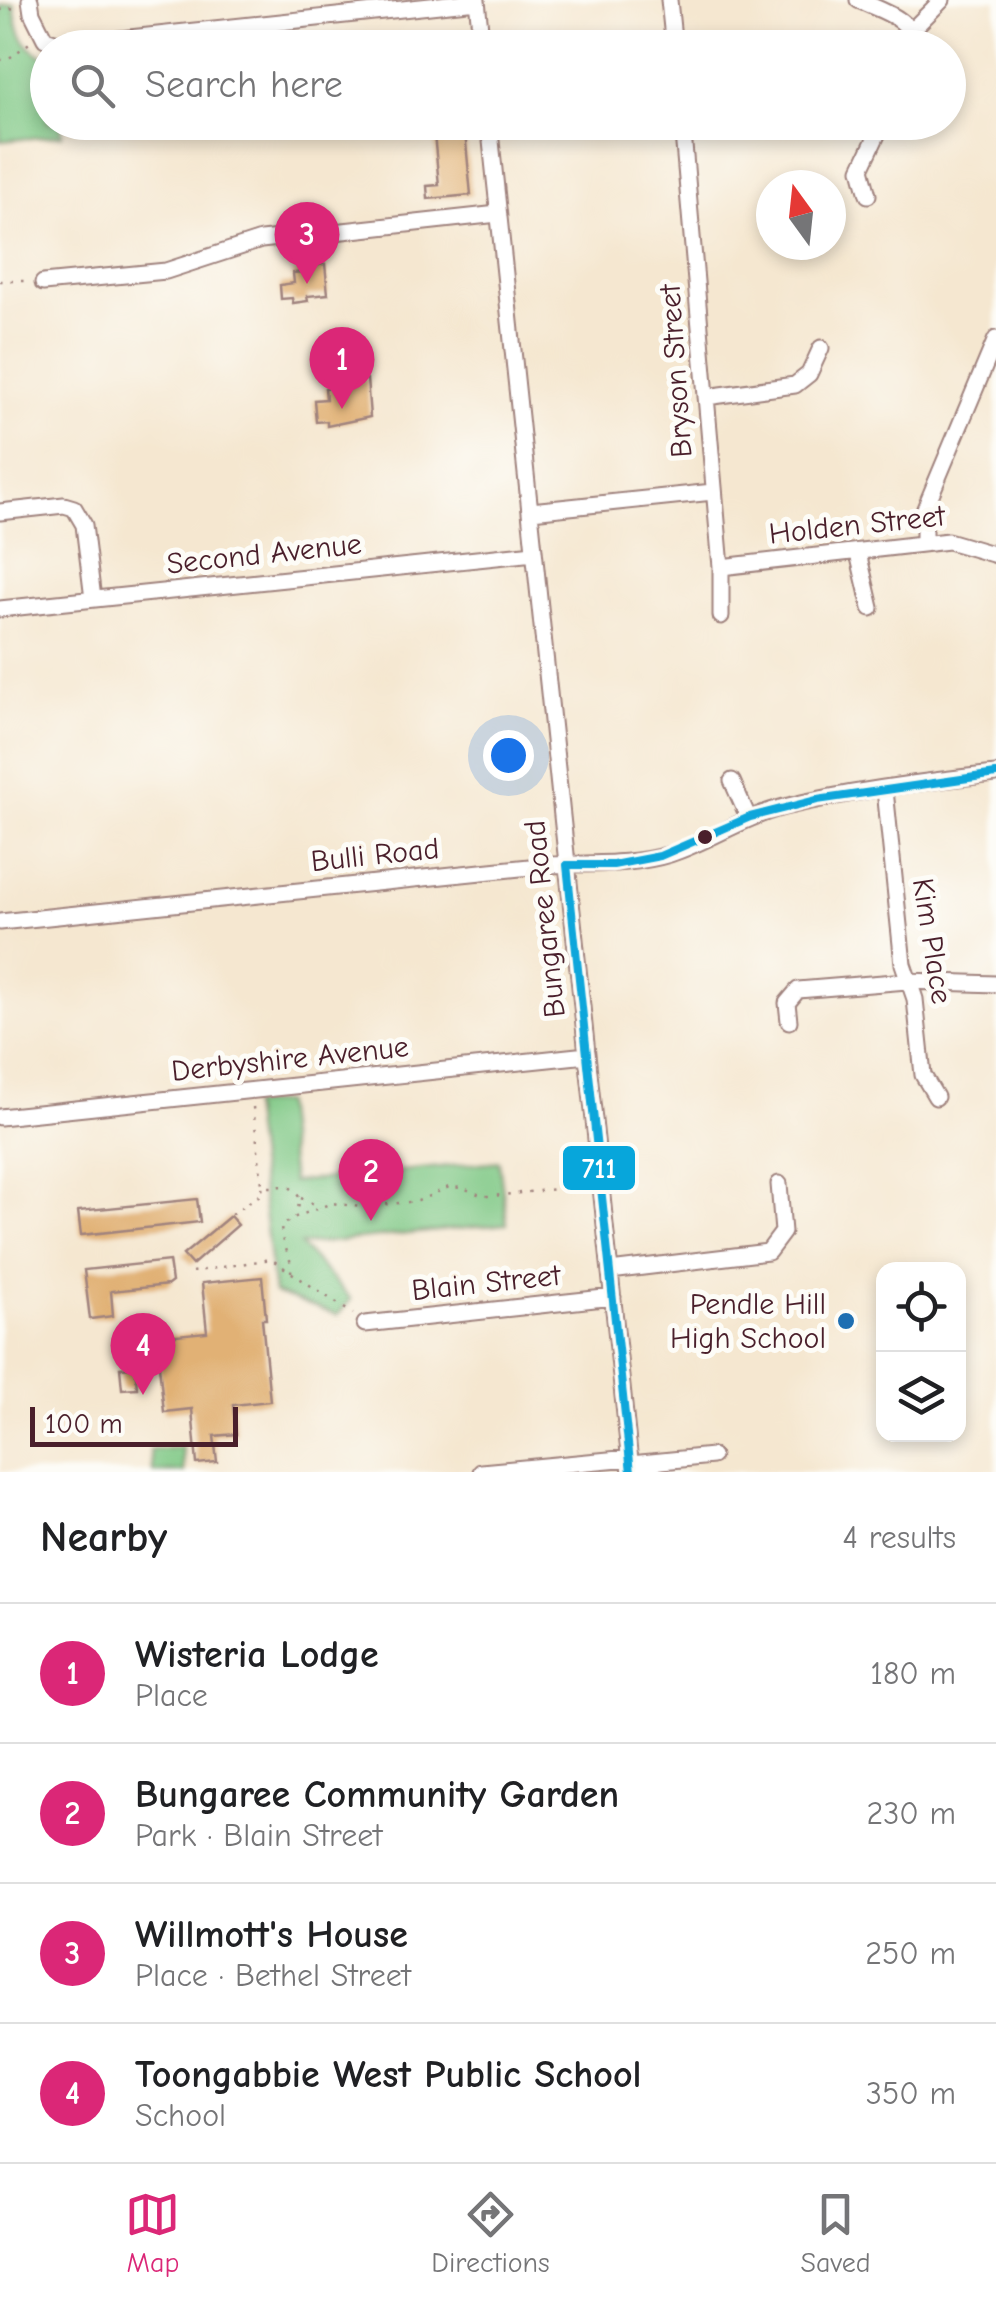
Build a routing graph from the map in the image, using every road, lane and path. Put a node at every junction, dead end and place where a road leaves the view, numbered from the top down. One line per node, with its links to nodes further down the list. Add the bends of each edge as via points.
1 (30, 0): 6 (street)
2 (477, 0): 7 (street); 8 (street)
3 (668, 0): 9 (street)
4 (858, 0): 10 (street)
5 (942, 0): 10 (street)
6 (39, 30)
7 (202, 30)
8 (480, 30)
9 (672, 30)
10 (912, 30)
11 (30, 42): 12 (path)
12 (0, 60)
13 (491, 140): 17 (street, Bungaree Road)
14 (684, 140): 22 (street, Bryson Street)
15 (875, 140): 16 (street, via 861,169)
16 (868, 195)
17 (498, 214): 19 (street, via 261,240 166,270); 24 (street, Bungaree Road)
18 (0, 281): 19 (path)
19 (42, 283)
20 (996, 340): 26 (street, via 924,511)
21 (821, 348): 22 (street, via 810,374 794,385)
22 (706, 397): 23 (street, Bryson Street)
23 (712, 492): 24 (street); 30 (street, Bryson Street)
24 (531, 511): 28 (street, Bungaree Road)
25 (0, 512): 31 (street, via 74,508 84,525)
26 (924, 544): 27 (street, Holden Street); 29 (street, Holden Street, via 962,542)
27 (858, 552): 30 (street, Holden Street); 32 (street)
28 (534, 553): 31 (street, Second Avenue); 39 (street, Bungaree Road)
29 (996, 555)
30 (722, 567): 34 (street, Bryson Street)
31 (93, 600): 33 (street, Second Avenue)
32 (871, 608)
33 (0, 609)
34 (721, 616)
35 (996, 774): 37 (street, Bulli Road)
36 (732, 781): 38 (street)
37 (885, 790): 38 (street, Bulli Road); 41 (street, Kim Place)
38 (748, 817): 39 (street, Bulli Road, via 672,853)
39 (567, 865): 40 (street, Bulli Road); 44 (street, Bungaree Road)
40 (0, 922)
41 (907, 981): 42 (street); 43 (street, via 798,990 787,1003); 45 (street, Kim Place, via 916,999 923,1075)
42 (996, 984)
43 (789, 1021)
44 (587, 1055): 47 (street, Derbyshire Avenue); 55 (street, Bungaree Road)
45 (936, 1096)
46 (252, 1101): 49 (path)
47 (0, 1117)
48 (779, 1184): 55 (street, via 783,1232 768,1252)
49 (262, 1186): 51 (path, via 285,1184); 53 (path)
50 (583, 1186): 52 (path, via 493,1196 449,1187 418,1201)
51 (300, 1197): 52 (path); 54 (path)
52 (320, 1207): 54 (path)
53 (231, 1214)
54 (297, 1216): 57 (path, via 280,1232)
55 (610, 1271): 58 (street, Bungaree Road)
56 (192, 1272): 57 (path, via 271,1260)
57 (290, 1272): 59 (path)
58 (613, 1296): 59 (street, Blain Street); 61 (street, Bungaree Road)
59 (365, 1324)
60 (712, 1456): 61 (street)
61 (630, 1464): 62 (street)
62 (480, 1472)

